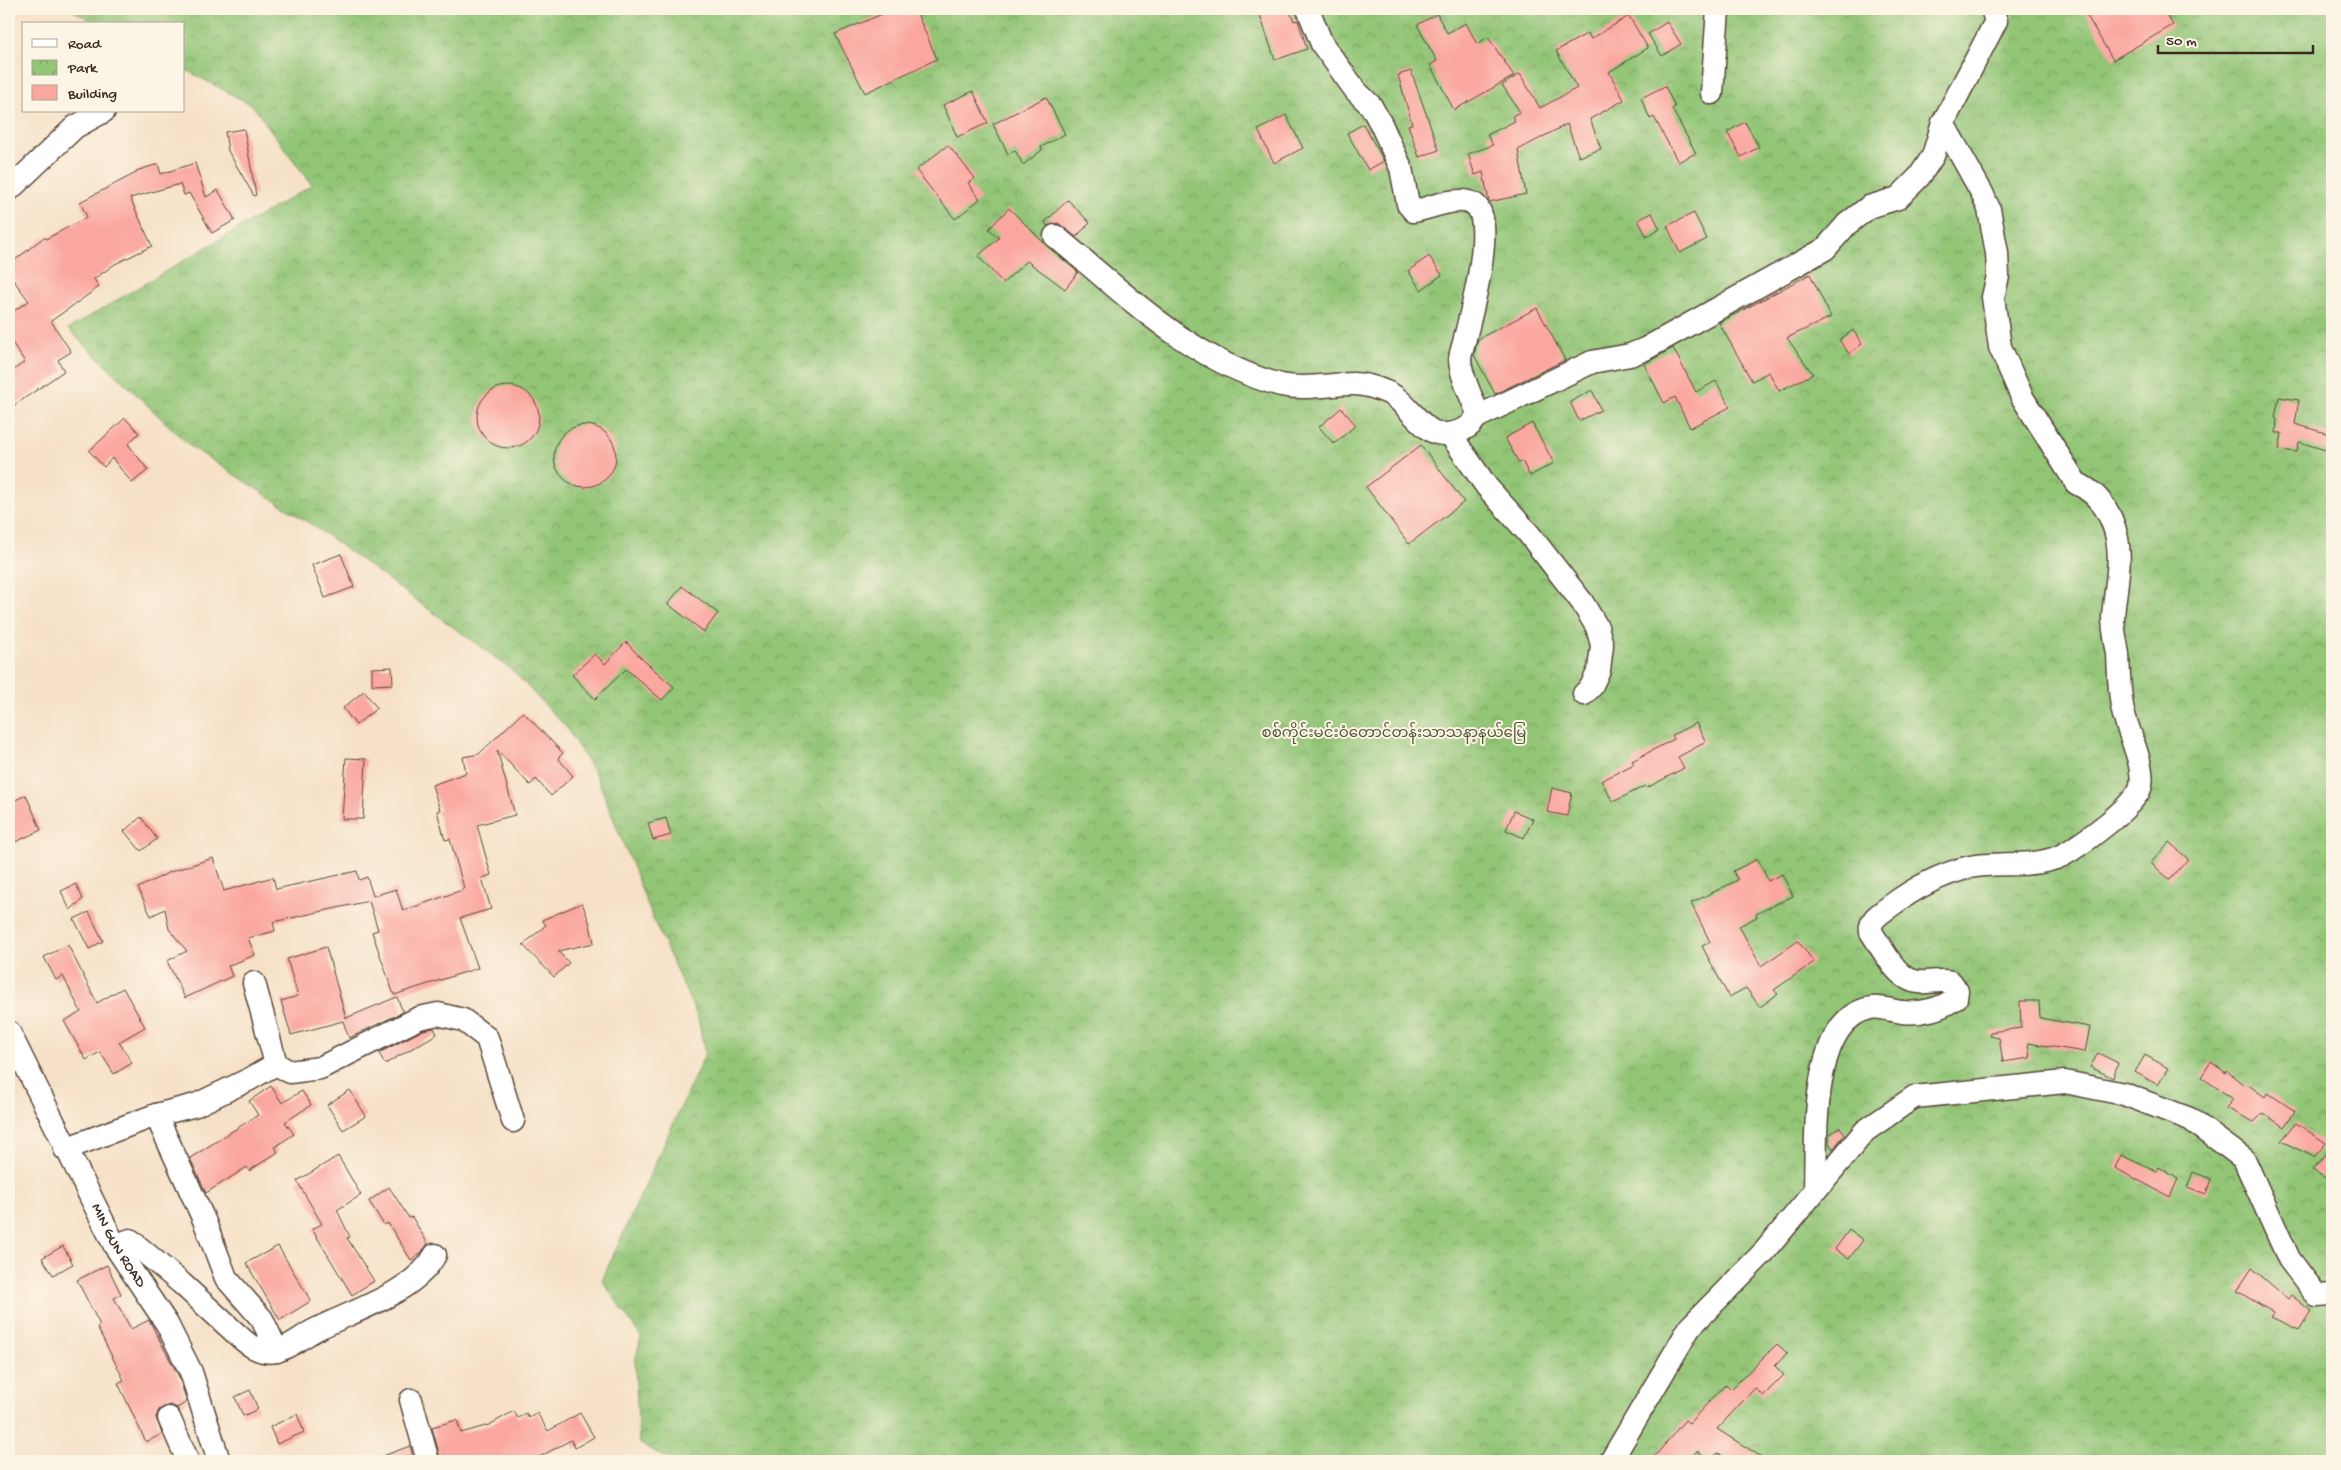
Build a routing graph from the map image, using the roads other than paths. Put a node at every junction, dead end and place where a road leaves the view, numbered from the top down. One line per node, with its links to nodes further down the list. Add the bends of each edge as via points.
1 (1308, 9): 9 (street, via 1322,44 1356,91 1372,106 1401,168 1408,204 1414,211 1456,201 1478,208 1484,226 1483,246 1460,362)
2 (1718, 9): 4 (street)
3 (1992, 9): 6 (street, via 1996,20)
4 (1712, 93)
5 (102, 112): 7 (street, via 75,127)
6 (1943, 123): 9 (street, via 1933,156 1919,177 1898,198 1869,207 1847,224 1825,249 1645,349 1592,362); 18 (street, via 1989,209 1997,253 1998,276 1993,297 2000,348 2022,397 2076,483 2090,489 2101,500 2116,528 2120,560 2113,617 2123,710 2142,780 2129,804 2070,851 2054,859 1972,867 1956,872 1906,894 1873,919 1871,932 1901,974 1908,980 1920,982 1951,982 1957,992 1956,998 1924,1011 1872,1008 1861,1011 1838,1033 1828,1051 1819,1093)
7 (9, 190)
8 (1055, 236): 10 (street, via 1132,302 1212,357 1282,385 1355,384 1389,392 1433,431)
9 (1477, 417): 10 (street)
10 (1450, 434): 11 (street, via 1487,487 1529,534 1576,595 1597,627 1602,645 1599,670)
11 (1584, 694)
12 (254, 983): 14 (street)
13 (9, 1032): 17 (street, MIN GUN ROAD)
14 (276, 1064): 15 (street, via 196,1105); 16 (street, via 290,1072 320,1068 419,1018 438,1014 463,1020 487,1038)
15 (156, 1115): 17 (street); 22 (street, via 204,1220 226,1278 262,1319)
16 (513, 1121)
17 (66, 1149): 19 (street, MIN GUN ROAD)
18 (1815, 1190): 21 (street, via 1866,1131 1914,1097 2065,1082 2124,1094 2190,1120 2244,1159 2289,1259 2317,1296); 28 (street, via 1764,1252 1690,1327)
19 (115, 1246): 22 (street, via 130,1240 251,1347); 26 (street, MIN GUN ROAD, via 167,1324 191,1372)
20 (435, 1256): 22 (street, via 422,1272 384,1299)
21 (2332, 1295)
22 (277, 1351)
23 (412, 1400): 27 (street)
24 (169, 1418): 25 (street)
25 (188, 1461)
26 (219, 1461)
27 (428, 1461)
28 (1611, 1461)

